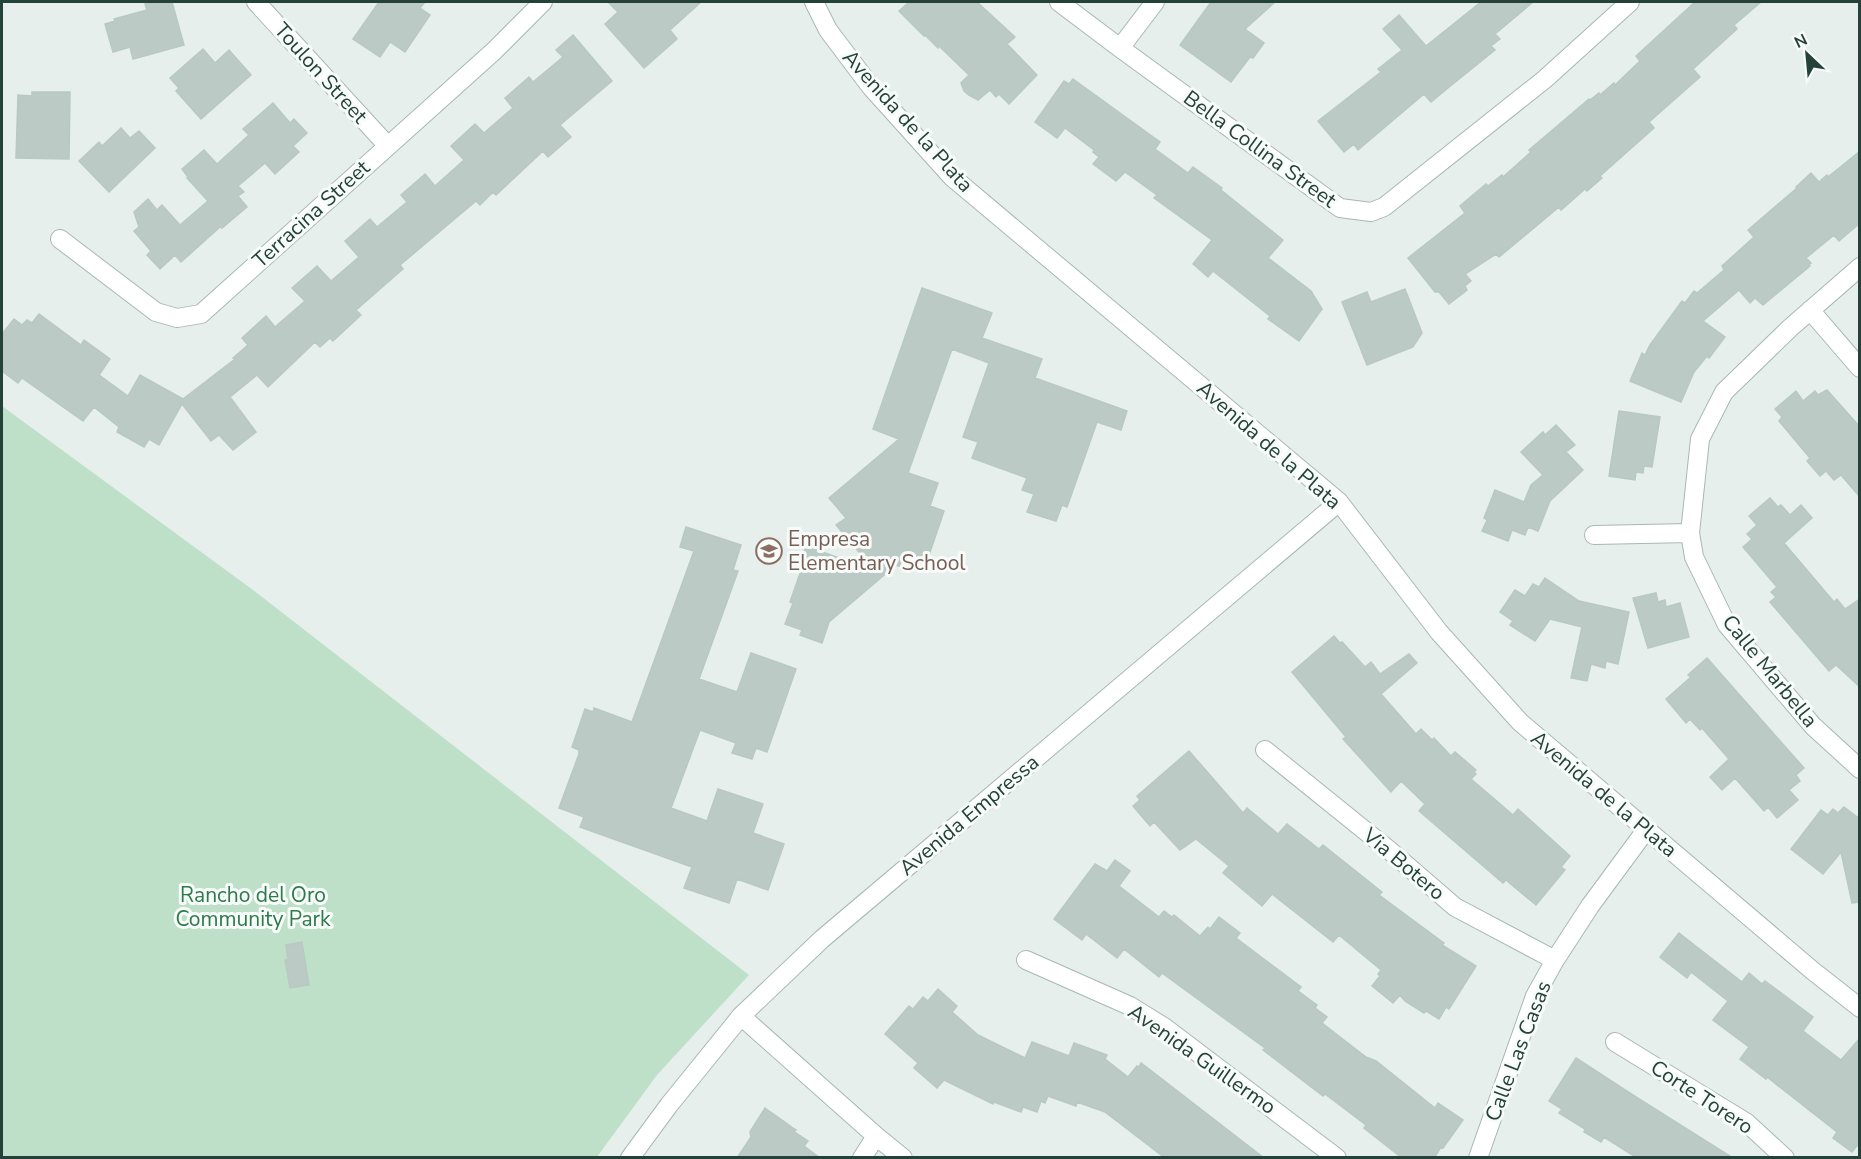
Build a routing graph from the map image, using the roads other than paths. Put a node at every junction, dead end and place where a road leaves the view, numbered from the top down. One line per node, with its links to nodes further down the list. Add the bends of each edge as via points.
1 (256, 2): 8 (street, Toulon Street)
2 (543, 2): 8 (street, Terracina Street, via 494,51)
3 (814, 2): 13 (street, Avenida de la Plata, via 828,30 871,87 952,177)
4 (1059, 2): 7 (street, Bella Collina Street)
5 (1155, 2): 7 (street)
6 (1630, 2): 7 (street, Bella Collina Street, via 1545,79 1384,207 1371,212 1340,208)
7 (1120, 48)
8 (387, 145): 9 (street, Terracina Street, via 201,314 177,318 156,312)
9 (60, 239)
10 (1860, 267): 11 (street, Calle Marbella)
11 (1810, 310): 12 (street); 14 (street, Calle Marbella, via 1724,392 1700,439)
12 (1860, 368)
13 (1339, 502): 18 (street, Avenida de la Plata, via 1439,632 1520,722); 22 (street, Avenida Empressa, via 822,939)
14 (1690, 533): 15 (street); 17 (street, Calle Marbella, via 1694,556 1727,625 1813,726)
15 (1594, 535)
16 (1265, 750): 20 (street, Via Botero, via 1455,907)
17 (1860, 769)
18 (1646, 830): 20 (street, Calle Las Casas); 21 (street, Avenida de la Plata)
19 (1026, 960): 28 (street, Avenida Guillermo, via 1130,1006 1164,1027)
20 (1555, 960): 29 (street, Calle Las Casas, via 1535,996)
21 (1860, 1008)
22 (741, 1016): 24 (street); 25 (street, Avenida Empressa)
23 (1615, 1042): 30 (street, Corte Torero, via 1747,1123)
24 (876, 1136): 26 (street); 27 (street)
25 (630, 1158)
26 (862, 1158)
27 (903, 1158)
28 (1337, 1158)
29 (1478, 1158)
30 (1785, 1158)

